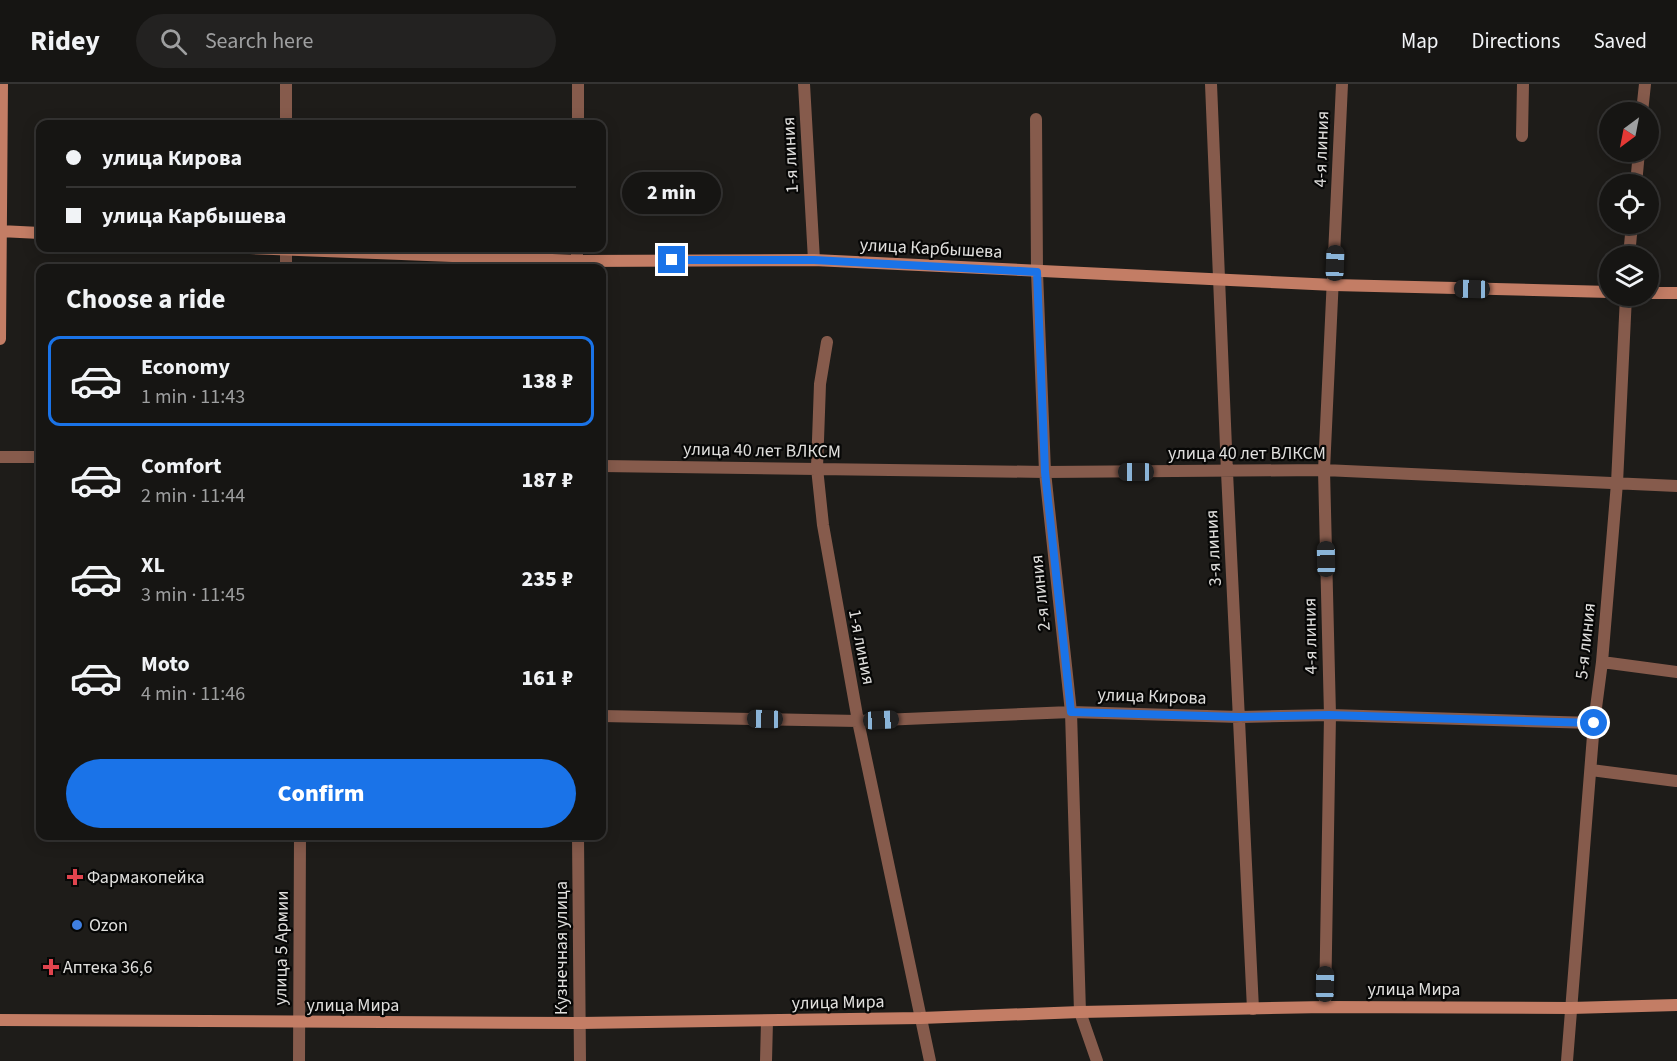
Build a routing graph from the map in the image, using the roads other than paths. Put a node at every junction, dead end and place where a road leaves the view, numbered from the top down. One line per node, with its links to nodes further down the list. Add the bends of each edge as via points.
1 (2, 84): 14 (main road)
2 (286, 84): 11 (street)
3 (578, 84): 12 (street)
4 (804, 84): 17 (street, 1-я линия)
5 (1210, 84): 21 (street, 3-я линия)
6 (1342, 84): 22 (street, 4-я линия)
7 (1523, 84): 13 (street)
8 (1645, 84): 9 (street)
9 (1643, 102)
10 (1036, 119): 20 (street, 2-я линия)
11 (286, 120)
12 (578, 120)
13 (1522, 136)
14 (1, 231): 15 (main road); 27 (main road)
15 (36, 233)
16 (341, 252): 18 (main road, улица Карбышева)
17 (814, 260): 19 (main road, улица Карбышева); 20 (main road, улица Карбышева)
18 (559, 264)
19 (606, 264)
20 (1037, 272): 21 (main road, улица Карбышева); 34 (street, 2-я линия)
21 (1219, 280): 22 (main road, улица Карбышева); 35 (street, 3-я линия)
22 (1334, 285): 23 (main road, улица Карбышева); 33 (street, 4-я линия)
23 (1599, 292)
24 (1659, 293): 25 (main road)
25 (1677, 293)
26 (1626, 306): 36 (street, 5-я линия)
27 (0, 339)
28 (826, 342): 32 (street, 1-я линия)
29 (0, 457): 30 (street)
30 (36, 457)
31 (606, 466): 32 (street, улица 40 лет ВЛКСМ)
32 (817, 468): 34 (street, улица 40 лет ВЛКСМ); 44 (street, 1-я линия, via 835,599)
33 (1324, 470): 35 (street, улица 40 лет ВЛКСМ); 36 (street, улица 40 лет ВЛКСМ); 41 (street, 4-я линия)
34 (1045, 472): 35 (street, улица 40 лет ВЛКСМ); 40 (street, 2-я линия)
35 (1227, 472): 43 (street, 3-я линия)
36 (1617, 483): 37 (street, улица 40 лет ВЛКСМ); 38 (street, 5-я линия)
37 (1677, 486)
38 (1602, 662): 39 (street); 45 (street, 5-я линия)
39 (1677, 672)
40 (1071, 712): 43 (street, улица Кирова); 44 (street, улица Кирова); 54 (street, 2-я линия)
41 (1329, 715): 43 (street, улица Кирова); 45 (street, улица Кирова); 51 (street, 4-я линия)
42 (606, 716): 44 (street, улица Кирова)
43 (1239, 717): 53 (street, 3-я линия)
44 (858, 721): 55 (street, 1-я линия)
45 (1594, 723): 46 (street, 5-я линия)
46 (1591, 770): 47 (street); 52 (street, 5-я линия)
47 (1676, 781)
48 (300, 840): 58 (street, улица 5 Армии)
49 (578, 840): 59 (street, Кузнечная улица)
50 (1677, 1005): 52 (main road, улица Мира)
51 (1325, 1007): 52 (main road, улица Мира); 53 (main road, улица Мира)
52 (1571, 1008): 65 (street, 5-я линия)
53 (1253, 1009): 54 (main road, улица Мира)
54 (1080, 1012): 55 (main road, улица Мира); 64 (street, 2-я линия)
55 (921, 1018): 57 (main road, улица Мира); 63 (street, 1-я линия)
56 (0, 1020): 58 (main road, улица Мира)
57 (767, 1021): 59 (main road, улица Мира); 62 (street)
58 (298, 1023): 59 (main road, улица Мира); 60 (street, улица 5 Армии)
59 (580, 1023): 61 (street, Кузнечная улица)
60 (299, 1061)
61 (580, 1061)
62 (766, 1061)
63 (930, 1061)
64 (1097, 1061)
65 (1567, 1061)

